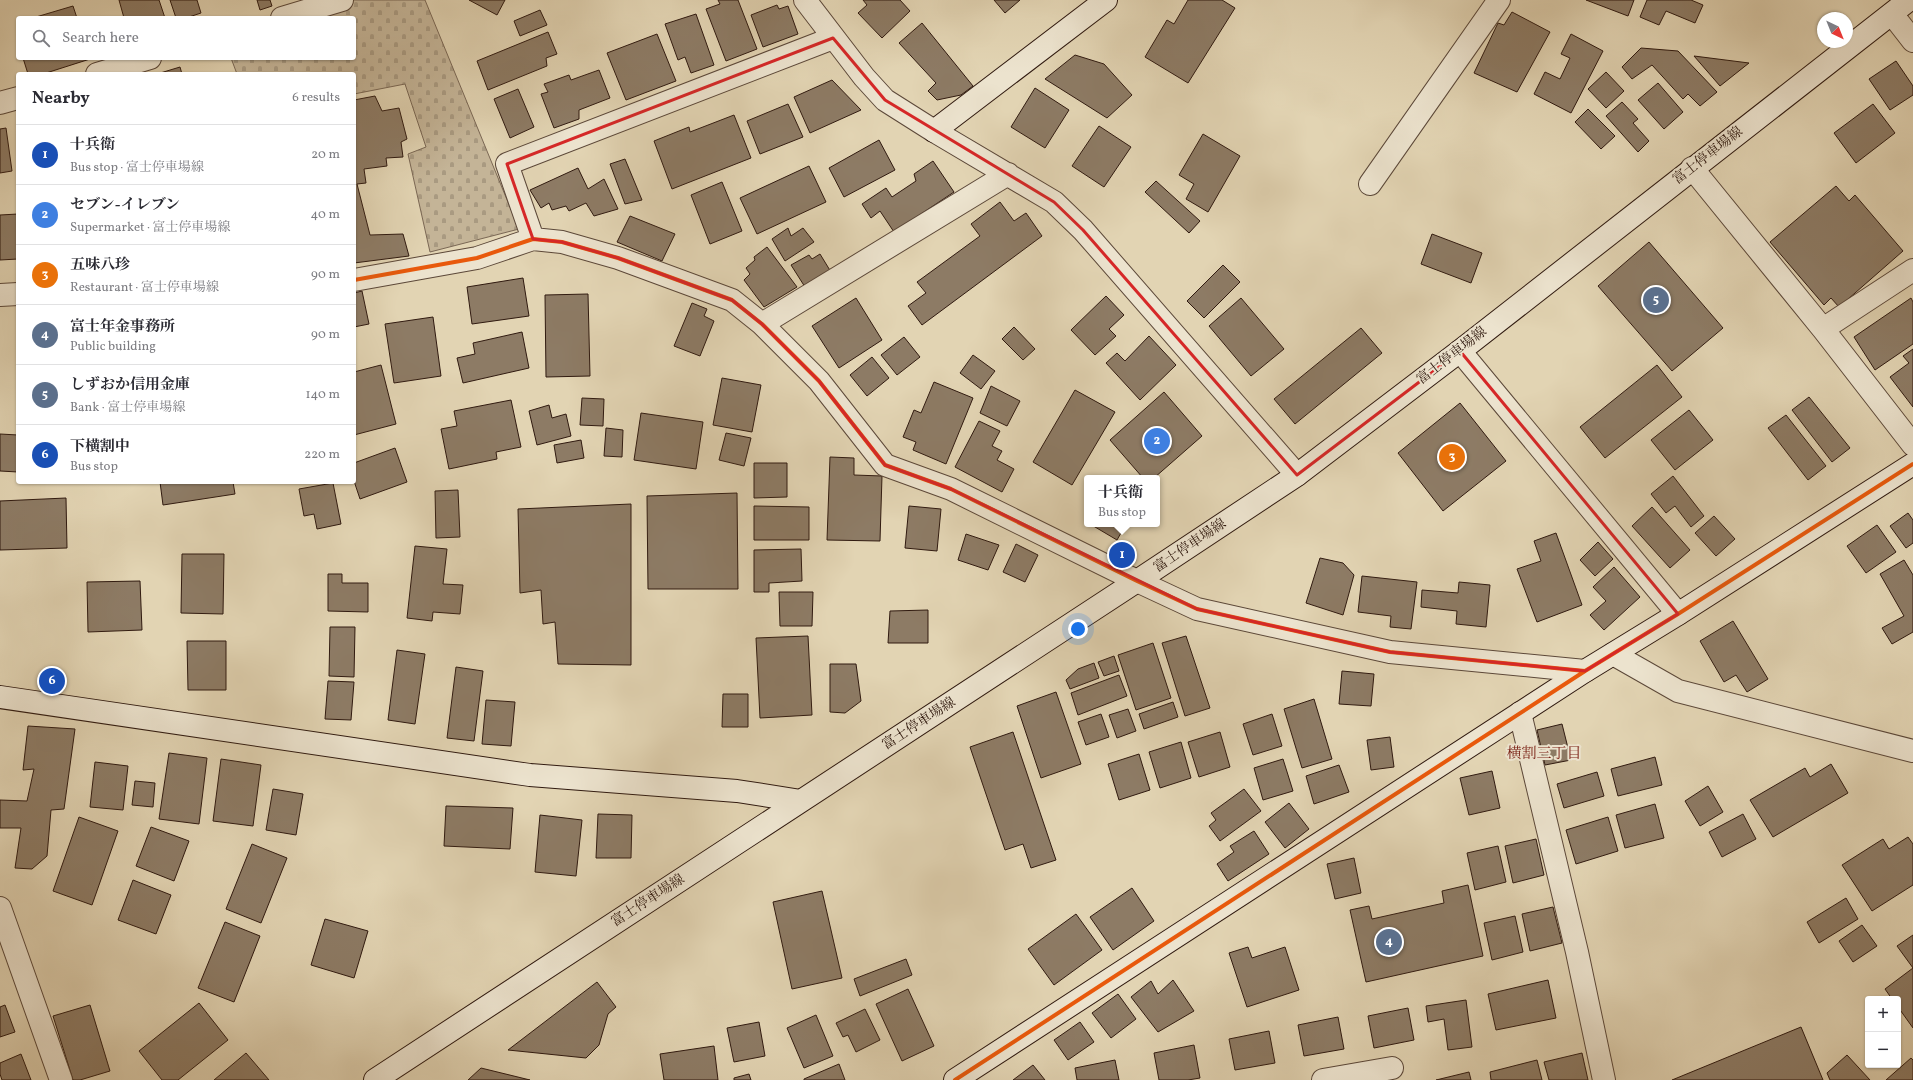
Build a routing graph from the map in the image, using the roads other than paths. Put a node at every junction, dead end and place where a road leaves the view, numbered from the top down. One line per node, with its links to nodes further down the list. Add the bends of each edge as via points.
1 (342, 0): 7 (street)
2 (805, 0): 8 (street)
3 (1106, 0): 14 (street)
4 (1499, 0): 17 (street)
5 (1909, 0): 6 (street, 富士停車場線)
6 (1886, 7): 9 (street); 15 (street, 富士停車場線)
7 (289, 16)
8 (833, 38): 14 (street, via 886,100); 18 (street, via 506,164)
9 (1913, 41)
10 (143, 60): 11 (street)
11 (104, 72)
12 (16, 99): 13 (street)
13 (0, 103)
14 (934, 131): 16 (street)
15 (1692, 168): 24 (street); 25 (street, 富士停車場線)
16 (1008, 174): 23 (street); 28 (street, via 1054,202 1083,230)
17 (1370, 184)
18 (533, 239): 20 (street, via 477,258); 23 (street, via 562,242 618,258 732,300)
19 (1913, 270): 24 (street)
20 (356, 280)
21 (16, 294): 22 (street)
22 (0, 295)
23 (762, 324): 29 (street, via 819,381 885,465 951,490)
24 (1823, 329): 26 (street)
25 (1460, 351): 28 (street, 富士停車場線); 30 (street)
26 (1913, 444)
27 (1913, 464): 30 (street)
28 (1297, 474): 29 (street, 富士停車場線)
29 (1137, 581): 32 (street, via 1197,609 1390,652); 36 (street, 富士停車場線)
30 (1678, 614): 31 (street)
31 (1613, 654): 32 (street); 35 (street, via 1678,691)
32 (1585, 671): 34 (street)
33 (0, 697): 36 (street, via 530,775 737,792)
34 (1520, 713): 39 (street); 43 (street, via 1577,952)
35 (1913, 751)
36 (801, 801): 41 (street, 富士停車場線)
37 (0, 908): 40 (street)
38 (1392, 1068): 42 (street)
39 (961, 1078)
40 (61, 1080)
41 (375, 1080)
42 (1323, 1080)
43 (1604, 1080)

